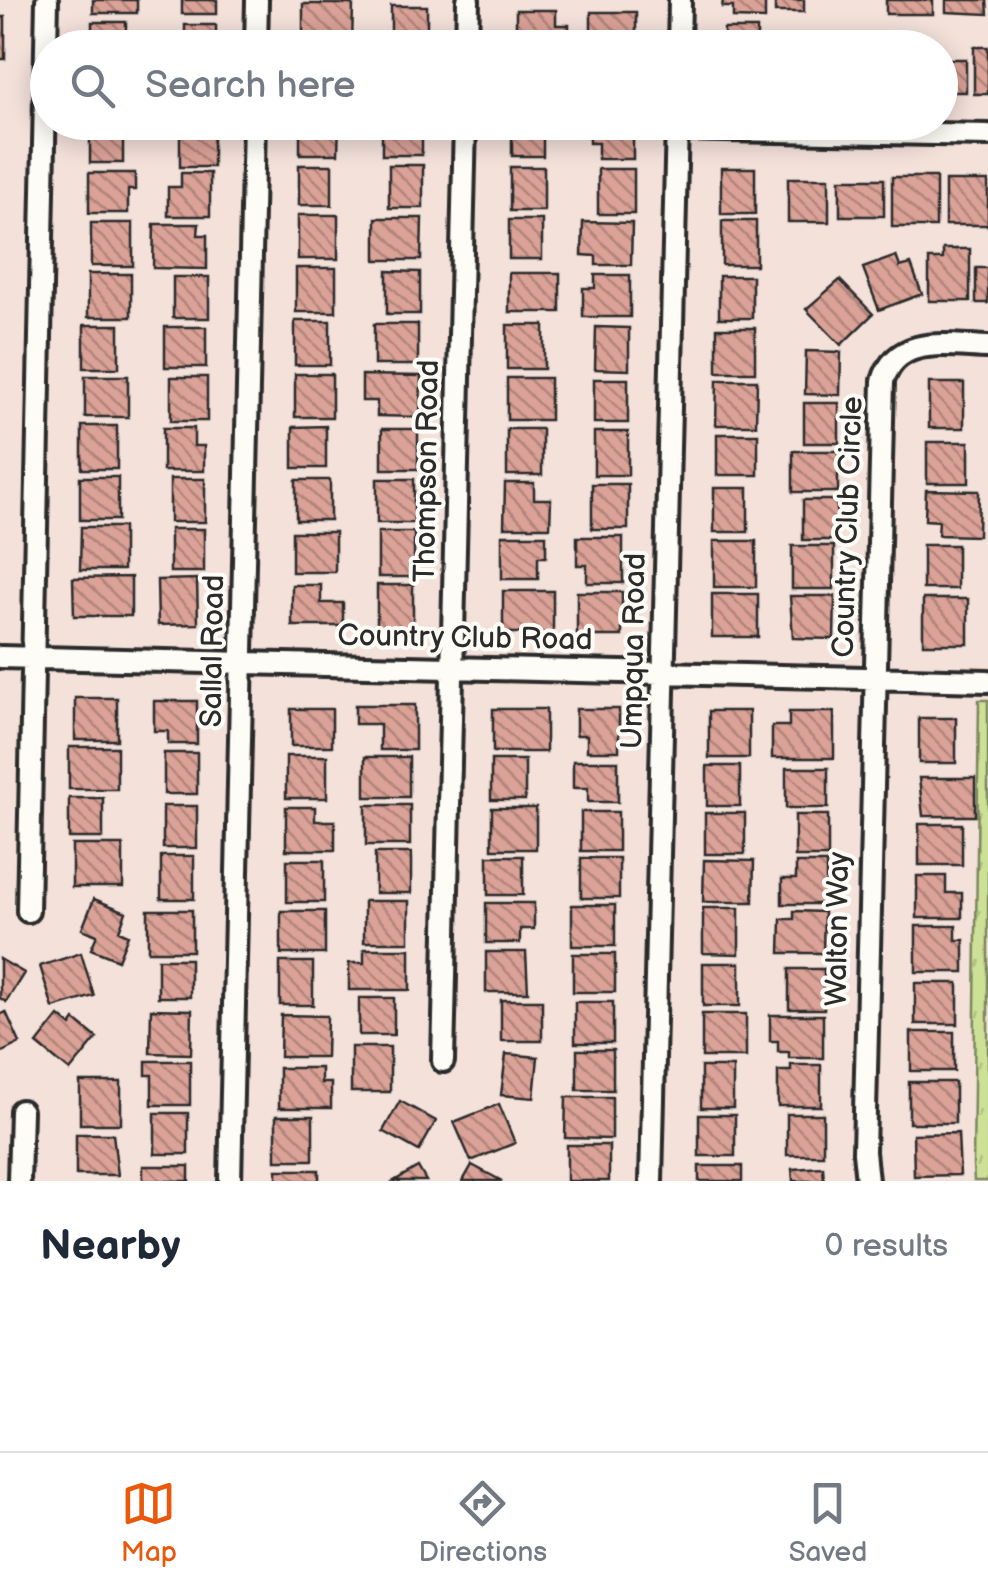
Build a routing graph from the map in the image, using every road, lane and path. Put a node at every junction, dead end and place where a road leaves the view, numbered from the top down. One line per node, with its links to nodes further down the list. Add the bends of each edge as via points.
1 (47, 0): 5 (street)
2 (257, 0): 6 (street)
3 (468, 0): 7 (street)
4 (680, 0): 8 (street)
5 (46, 30)
6 (256, 30)
7 (467, 30)
8 (679, 30)
9 (958, 134): 10 (street)
10 (988, 135)
11 (43, 140): 17 (street)
12 (254, 140): 18 (street, Sallal Road)
13 (466, 140): 19 (street, Thompson Road)
14 (677, 140): 20 (street, Umpqua Road)
15 (988, 347): 21 (street, Country Club Circle, via 914,347 886,371)
16 (0, 657): 17 (street, Country Club Road)
17 (30, 657): 18 (street, Country Club Road); 23 (street)
18 (242, 662): 19 (street, Country Club Road); 27 (street, Sallal Road)
19 (452, 668): 20 (street, Country Club Road); 24 (street, Thompson Road)
20 (663, 672): 21 (street, Country Club Road); 28 (street, Umpqua Road)
21 (874, 678): 22 (street, Country Club Road); 29 (street, Walton Way)
22 (988, 680)
23 (28, 911)
24 (444, 1060)
25 (21, 1111): 26 (street)
26 (20, 1181)
27 (230, 1181)
28 (651, 1181)
29 (868, 1181)

